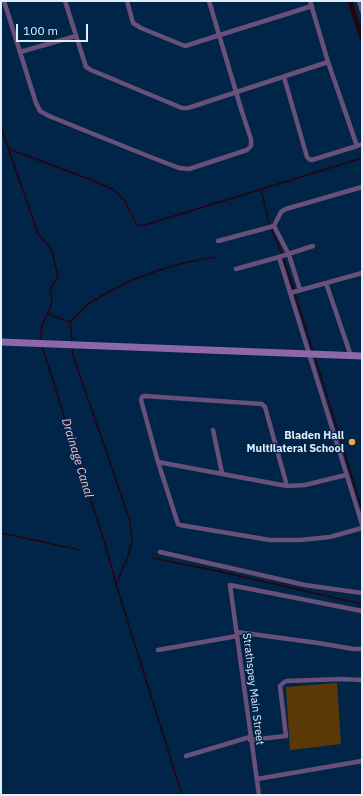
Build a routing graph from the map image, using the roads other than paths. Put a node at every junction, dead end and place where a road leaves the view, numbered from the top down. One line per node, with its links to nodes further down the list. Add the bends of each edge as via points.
1 (4, 1): 11 (street)
2 (65, 1): 9 (street)
3 (127, 1): 10 (street, via 134,23 185,46)
4 (209, 1): 10 (street)
5 (310, 1): 7 (street)
6 (359, 1): 8 (street)
7 (312, 6): 10 (street); 12 (street)
8 (362, 11)
9 (76, 36): 11 (street); 14 (street, via 86,67 90,70 175,106 188,108)
10 (220, 36): 14 (street)
11 (20, 52): 14 (street, via 40,111 179,168 189,169 247,150 251,146)
12 (328, 62): 13 (street); 15 (street)
13 (284, 77): 14 (street); 15 (street, via 309,159)
14 (236, 92)
15 (359, 145)
16 (362, 187): 17 (street, via 286,209 281,212)
17 (274, 226): 18 (street); 20 (street)
18 (218, 240)
19 (314, 246): 20 (street)
20 (288, 254): 21 (street); 25 (street)
21 (279, 257): 22 (street); 26 (street)
22 (236, 269)
23 (362, 273): 24 (street)
24 (326, 283): 25 (street); 29 (street)
25 (300, 290): 26 (street)
26 (290, 293): 28 (street)
27 (1, 342): 28 (main road)
28 (308, 354): 29 (main road); 34 (street)
29 (350, 356): 30 (main road)
30 (362, 356)
31 (213, 430): 33 (street)
32 (158, 462): 33 (street); 35 (street, via 142,397 262,404); 37 (street, via 180,525 270,540 330,537)
33 (222, 473): 35 (street)
34 (346, 476): 35 (street, via 305,485); 36 (street)
35 (287, 486)
36 (362, 524)
37 (362, 528)
38 (160, 552): 39 (street, via 305,585)
39 (362, 593)
40 (362, 610): 41 (street, Strathspey Main Street, via 230,585)
41 (237, 634): 42 (street); 43 (street); 45 (street, Strathspey Main Street)
42 (362, 649)
43 (158, 650)
44 (362, 680): 45 (street, via 286,681 280,686 286,736)
45 (250, 738): 46 (street); 48 (street, Strathspey Main Street)
46 (186, 756)
47 (362, 761): 48 (street)
48 (256, 779): 49 (street, Strathspey Main Street)
49 (259, 795)

